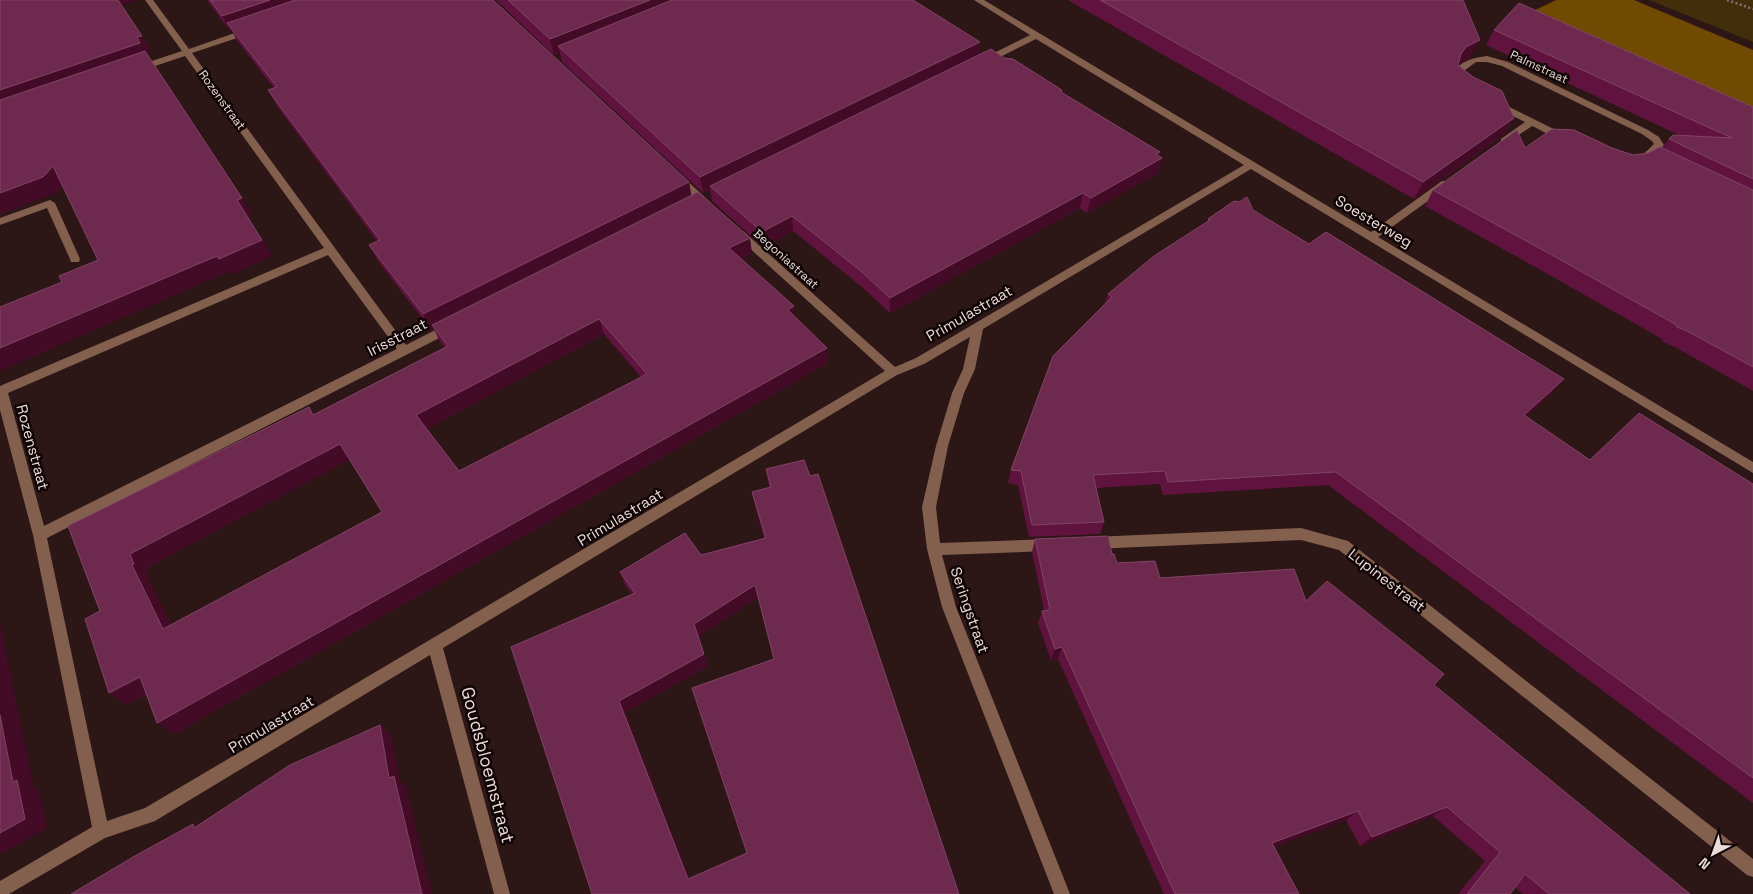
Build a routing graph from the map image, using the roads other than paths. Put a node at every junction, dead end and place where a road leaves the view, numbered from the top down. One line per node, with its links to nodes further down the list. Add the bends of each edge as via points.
1 (149, 0): 5 (street, Rozenstraat)
2 (978, 0): 4 (street, Soesterweg)
3 (258, 28): 5 (street)
4 (1037, 35): 6 (street); 10 (street, Soesterweg)
5 (187, 52): 7 (street); 17 (street, Rozenstraat)
6 (975, 66)
7 (131, 72)
8 (1531, 122): 8 (street, Palmstraat, via 1468,90 1455,81 1457,72 1474,60 1487,59 1505,64 1645,132 1659,145 1652,158 1624,166); 9 (street)
9 (1499, 145)
10 (1252, 164): 16 (street, Soesterweg); 20 (street, Primulastraat)
11 (667, 167): 13 (street)
12 (1451, 179): 16 (street)
13 (716, 213)
14 (0, 222): 18 (street, via 50,203)
15 (731, 227): 22 (street, Begoniastraat)
16 (1371, 237): 23 (street, Soesterweg)
17 (329, 250): 21 (street, Rozenstraat); 24 (street, Rozenstraat, via 1,391)
18 (75, 259)
19 (465, 320): 21 (street, Irisstraat)
20 (978, 327): 22 (street, Primulastraat); 27 (street, Seringstraat, via 969,369 942,446 930,507)
21 (404, 350): 24 (street, Irisstraat)
22 (893, 372): 28 (street, Primulastraat)
23 (1753, 468)
24 (40, 535): 29 (street, Rozenstraat)
25 (1083, 543): 30 (street, Lupinestraat, via 1301,534 1343,545)
26 (1063, 544): 27 (street)
27 (934, 550): 33 (street, Seringstraat, via 949,607)
28 (435, 646): 29 (street, Primulastraat, via 149,815); 32 (street, Goudsbloemstraat)
29 (101, 831): 31 (street, Primulastraat)
30 (1753, 869)
31 (0, 890)
32 (502, 894)
33 (1062, 894)

